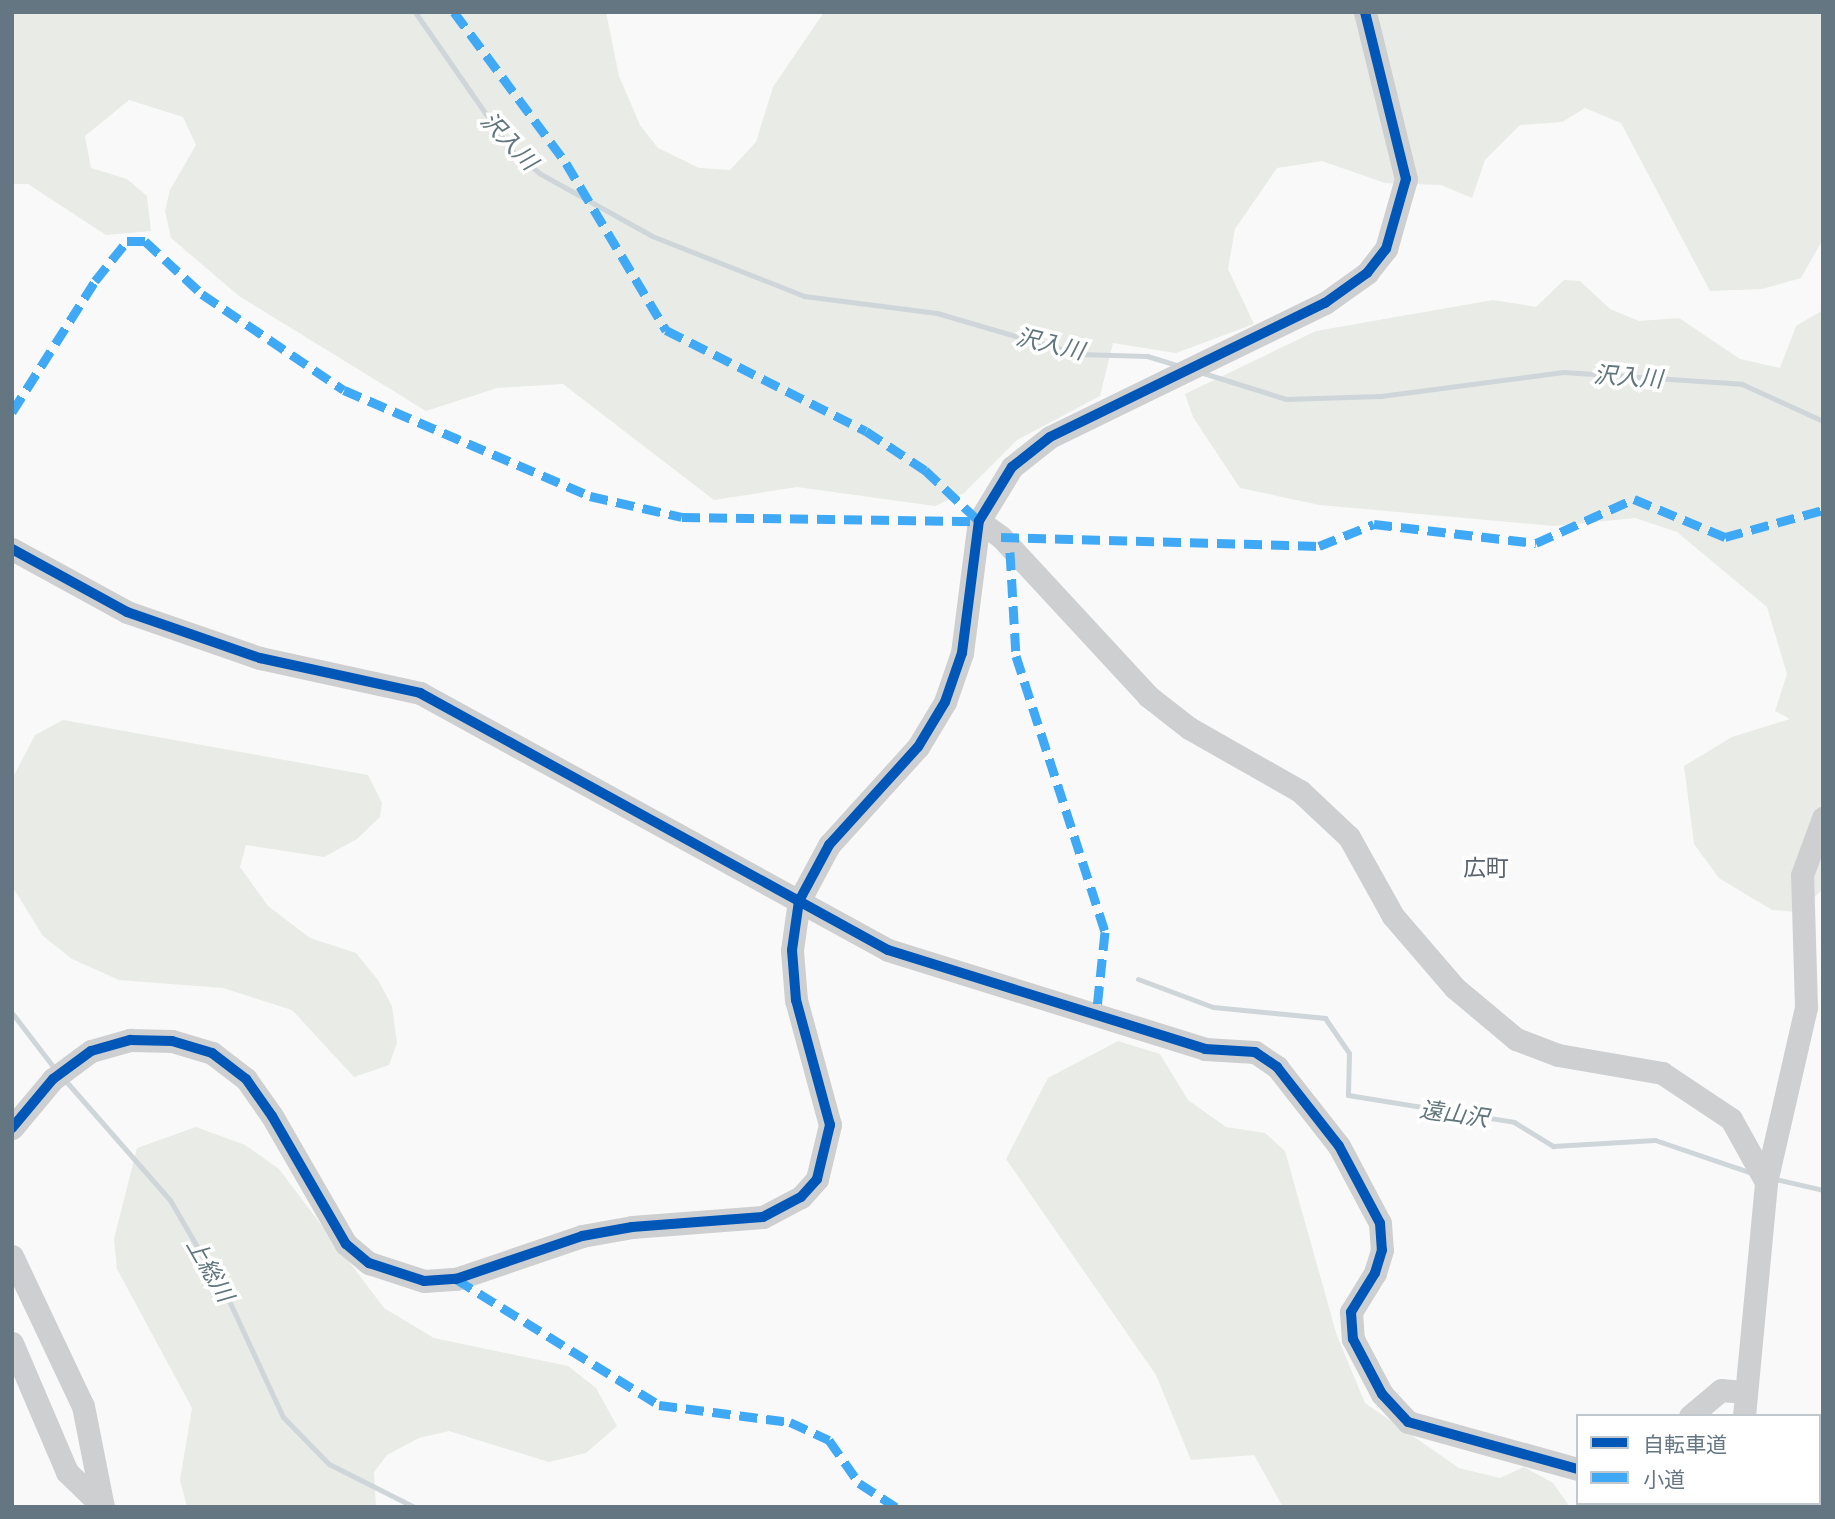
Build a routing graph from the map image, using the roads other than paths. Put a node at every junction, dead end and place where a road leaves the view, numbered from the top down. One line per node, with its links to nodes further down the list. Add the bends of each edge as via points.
1 (1366, 21): 2 (street, via 1406,178 1386,248 1367,273 1325,303 1256,339 1051,437 1012,467)
2 (979, 522): 5 (street, via 962,653 946,702 918,747 829,845); 7 (street, via 1001,537 1147,696 1189,728 1300,791 1349,837 1392,916 1454,988 1516,1039 1558,1055 1662,1073 1731,1119)
3 (12, 549): 5 (street, via 127,612 260,657 420,693)
4 (1823, 818): 7 (street, via 1802,875 1806,1007)
5 (799, 901): 6 (street, via 792,950 796,1000 827,1095 829,1147 817,1179 801,1197 763,1217 632,1227 456,1279 405,1278 369,1263 346,1244 272,1116 246,1079 212,1053 172,1041 130,1040 91,1051); 13 (street, via 888,950 1205,1049 1255,1052 1277,1067 1339,1146 1380,1223 1375,1273 1351,1312 1353,1339 1382,1394 1408,1422)
6 (16, 1120)
7 (1766, 1182): 10 (street)
8 (12, 1256): 14 (street, via 83,1406)
9 (12, 1343): 14 (street, via 67,1472)
10 (1745, 1392): 11 (street, via 1721,1390); 12 (street)
11 (1692, 1414)
12 (1744, 1414)
13 (1576, 1468)
14 (103, 1507)

